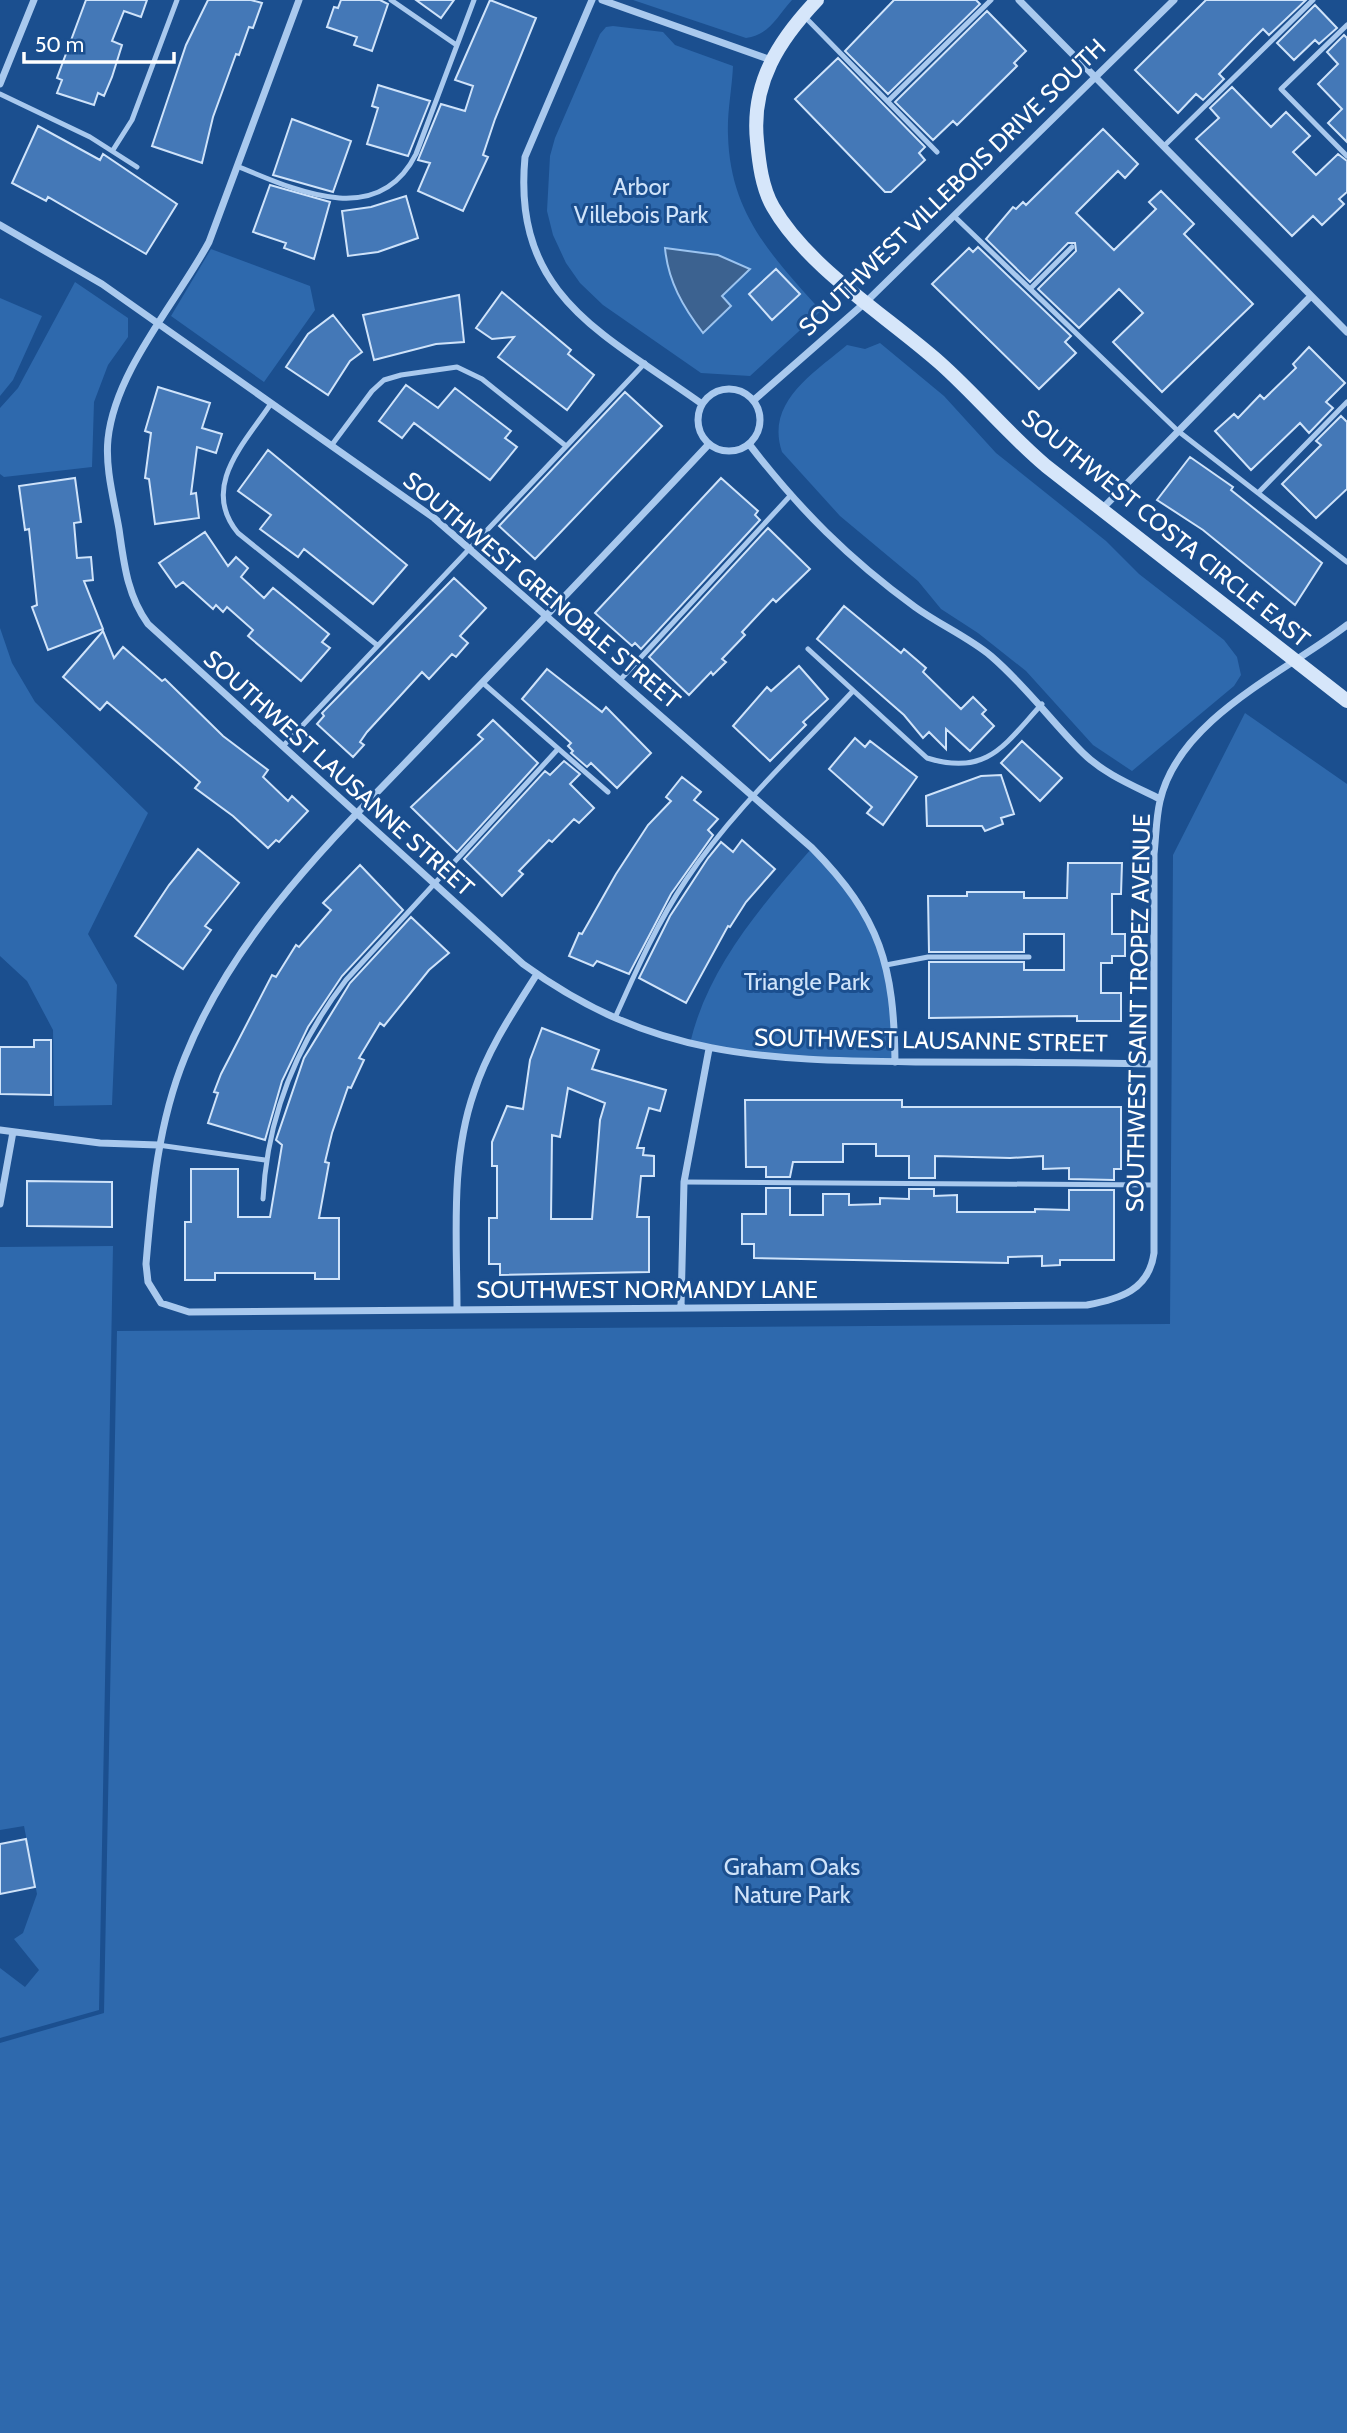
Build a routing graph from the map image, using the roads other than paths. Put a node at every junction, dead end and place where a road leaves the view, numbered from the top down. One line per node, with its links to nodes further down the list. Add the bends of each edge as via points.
1 (34, 0): 18 (street)
2 (177, 0): 22 (lane, via 132,120)
3 (299, 0): 25 (street, SOUTHWEST LAUSANNE STREET)
4 (391, 0): 15 (lane)
5 (474, 0): 15 (lane)
6 (593, 0): 35 (street, via 530,140 524,212 533,249 567,305)
7 (602, 0): 16 (street)
8 (817, 0): 13 (street, SOUTHWEST COSTA CIRCLE EAST)
9 (991, 0): 20 (lane)
10 (1019, 0): 17 (street)
11 (1174, 0): 17 (street, SOUTHWEST VILLEBOIS DRIVE SOUTH)
12 (1312, 0): 21 (lane)
13 (803, 15): 16 (street, SOUTHWEST COSTA CIRCLE EAST); 20 (lane)
14 (1347, 25): 24 (lane, via 1281,89)
15 (455, 44): 25 (lane, via 416,154 408,172 393,184 364,196 331,199 301,193)
16 (771, 60): 32 (street, SOUTHWEST COSTA CIRCLE EAST, via 758,96 756,131 758,157 772,205 806,251)
17 (1095, 78): 21 (street); 27 (street, SOUTHWEST VILLEBOIS DRIVE SOUTH)
18 (0, 84)
19 (0, 94): 22 (lane)
20 (888, 101): 23 (lane)
21 (1164, 146): 31 (street)
22 (113, 150): 26 (lane)
23 (937, 152)
24 (1347, 156)
25 (237, 166): 33 (street, SOUTHWEST LAUSANNE STREET, via 209,242)
26 (138, 167)
27 (954, 216): 30 (lane); 32 (street, SOUTHWEST VILLEBOIS DRIVE SOUTH)
28 (0, 225): 33 (street, SOUTHWEST GRENOBLE STREET, via 102,284)
29 (1072, 247): 30 (lane)
30 (1030, 289): 40 (lane)
31 (1311, 296): 34 (street); 40 (street)
32 (867, 301): 36 (street, SOUTHWEST VILLEBOIS DRIVE SOUTH); 47 (street, SOUTHWEST COSTA CIRCLE EAST, via 941,364 1011,436)
33 (159, 326): 39 (street, SOUTHWEST GRENOBLE STREET); 60 (street, SOUTHWEST LAUSANNE STREET, via 119,388 107,442 129,588 138,611 162,640)
34 (1347, 332)
35 (645, 363): 38 (street); 44 (lane)
36 (754, 400): 38 (street, via 731,388 711,394); 42 (street, via 760,427)
37 (1347, 402): 45 (lane)
38 (702, 404): 41 (street, via 699,428)
39 (270, 405): 43 (street, SOUTHWEST GRENOBLE STREET); 52 (lane, via 225,472 227,520 238,534)
40 (1178, 431): 45 (lane); 47 (street)
41 (709, 444): 42 (street, via 726,451); 50 (street)
42 (749, 444): 46 (street)
43 (331, 446): 44 (lane, via 384,380 457,368 482,379); 48 (street, SOUTHWEST GRENOBLE STREET)
44 (566, 446): 48 (lane)
45 (1258, 493): 49 (lane)
46 (790, 496): 55 (lane); 59 (street, via 864,569 988,653)
47 (1101, 509): 54 (street, SOUTHWEST COSTA CIRCLE EAST)
48 (470, 548): 50 (street, SOUTHWEST GRENOBLE STREET); 52 (lane)
49 (1347, 562)
50 (546, 616): 55 (street, SOUTHWEST GRENOBLE STREET); 56 (street)
51 (1347, 625): 54 (street, SOUTHWEST SAINT TROPEZ AVENUE)
52 (377, 645): 60 (lane)
53 (808, 649): 57 (lane)
54 (1294, 660): 58 (street, SOUTHWEST COSTA CIRCLE EAST); 64 (street, SOUTHWEST SAINT TROPEZ AVENUE, via 1203,728)
55 (620, 680): 63 (street, SOUTHWEST GRENOBLE STREET)
56 (482, 683): 61 (lane); 65 (street)
57 (853, 691): 59 (lane, via 927,758 939,762 984,762 995,756); 63 (lane)
58 (1347, 701)
59 (1042, 704): 64 (street, via 1101,768)
60 (284, 745): 65 (street, SOUTHWEST LAUSANNE STREET)
61 (558, 749): 62 (lane); 66 (lane)
62 (608, 792)
63 (754, 797): 68 (street, SOUTHWEST GRENOBLE STREET, via 813,848 863,907); 70 (lane, via 687,878 646,950)
64 (1160, 799): 73 (street, SOUTHWEST SAINT TROPEZ AVENUE, via 1154,855)
65 (358, 813): 66 (street, SOUTHWEST LAUSANNE STREET); 76 (street, via 245,942 185,1057)
66 (434, 883): 69 (street, SOUTHWEST LAUSANNE STREET); 77 (lane, via 319,1016 282,1091)
67 (1029, 957): 68 (lane, via 928,957)
68 (886, 965): 72 (street, SOUTHWEST GRENOBLE STREET, via 895,1016)
69 (537, 974): 70 (street, SOUTHWEST LAUSANNE STREET); 84 (street, via 499,1032 473,1094 464,1130 457,1188)
70 (615, 1018): 71 (street, SOUTHWEST LAUSANNE STREET)
71 (709, 1049): 72 (street, SOUTHWEST LAUSANNE STREET, via 796,1061); 78 (street)
72 (895, 1062): 73 (street, SOUTHWEST LAUSANNE STREET)
73 (1153, 1064): 79 (street, SOUTHWEST SAINT TROPEZ AVENUE)
74 (0, 1130): 75 (street)
75 (13, 1132): 76 (street); 81 (street)
76 (158, 1145): 77 (lane); 84 (street, SOUTHWEST NORMANDY LANE, via 146,1264 148,1282 161,1303 189,1312)
77 (265, 1160): 80 (lane)
78 (684, 1182): 79 (lane); 83 (street)
79 (1154, 1185): 82 (street, SOUTHWEST SAINT TROPEZ AVENUE, via 1153,1265)
80 (263, 1199)
81 (0, 1204)
82 (1133, 1292): 83 (street, SOUTHWEST NORMANDY LANE, via 1087,1305)
83 (681, 1307): 84 (street, SOUTHWEST NORMANDY LANE)
84 (457, 1309)

